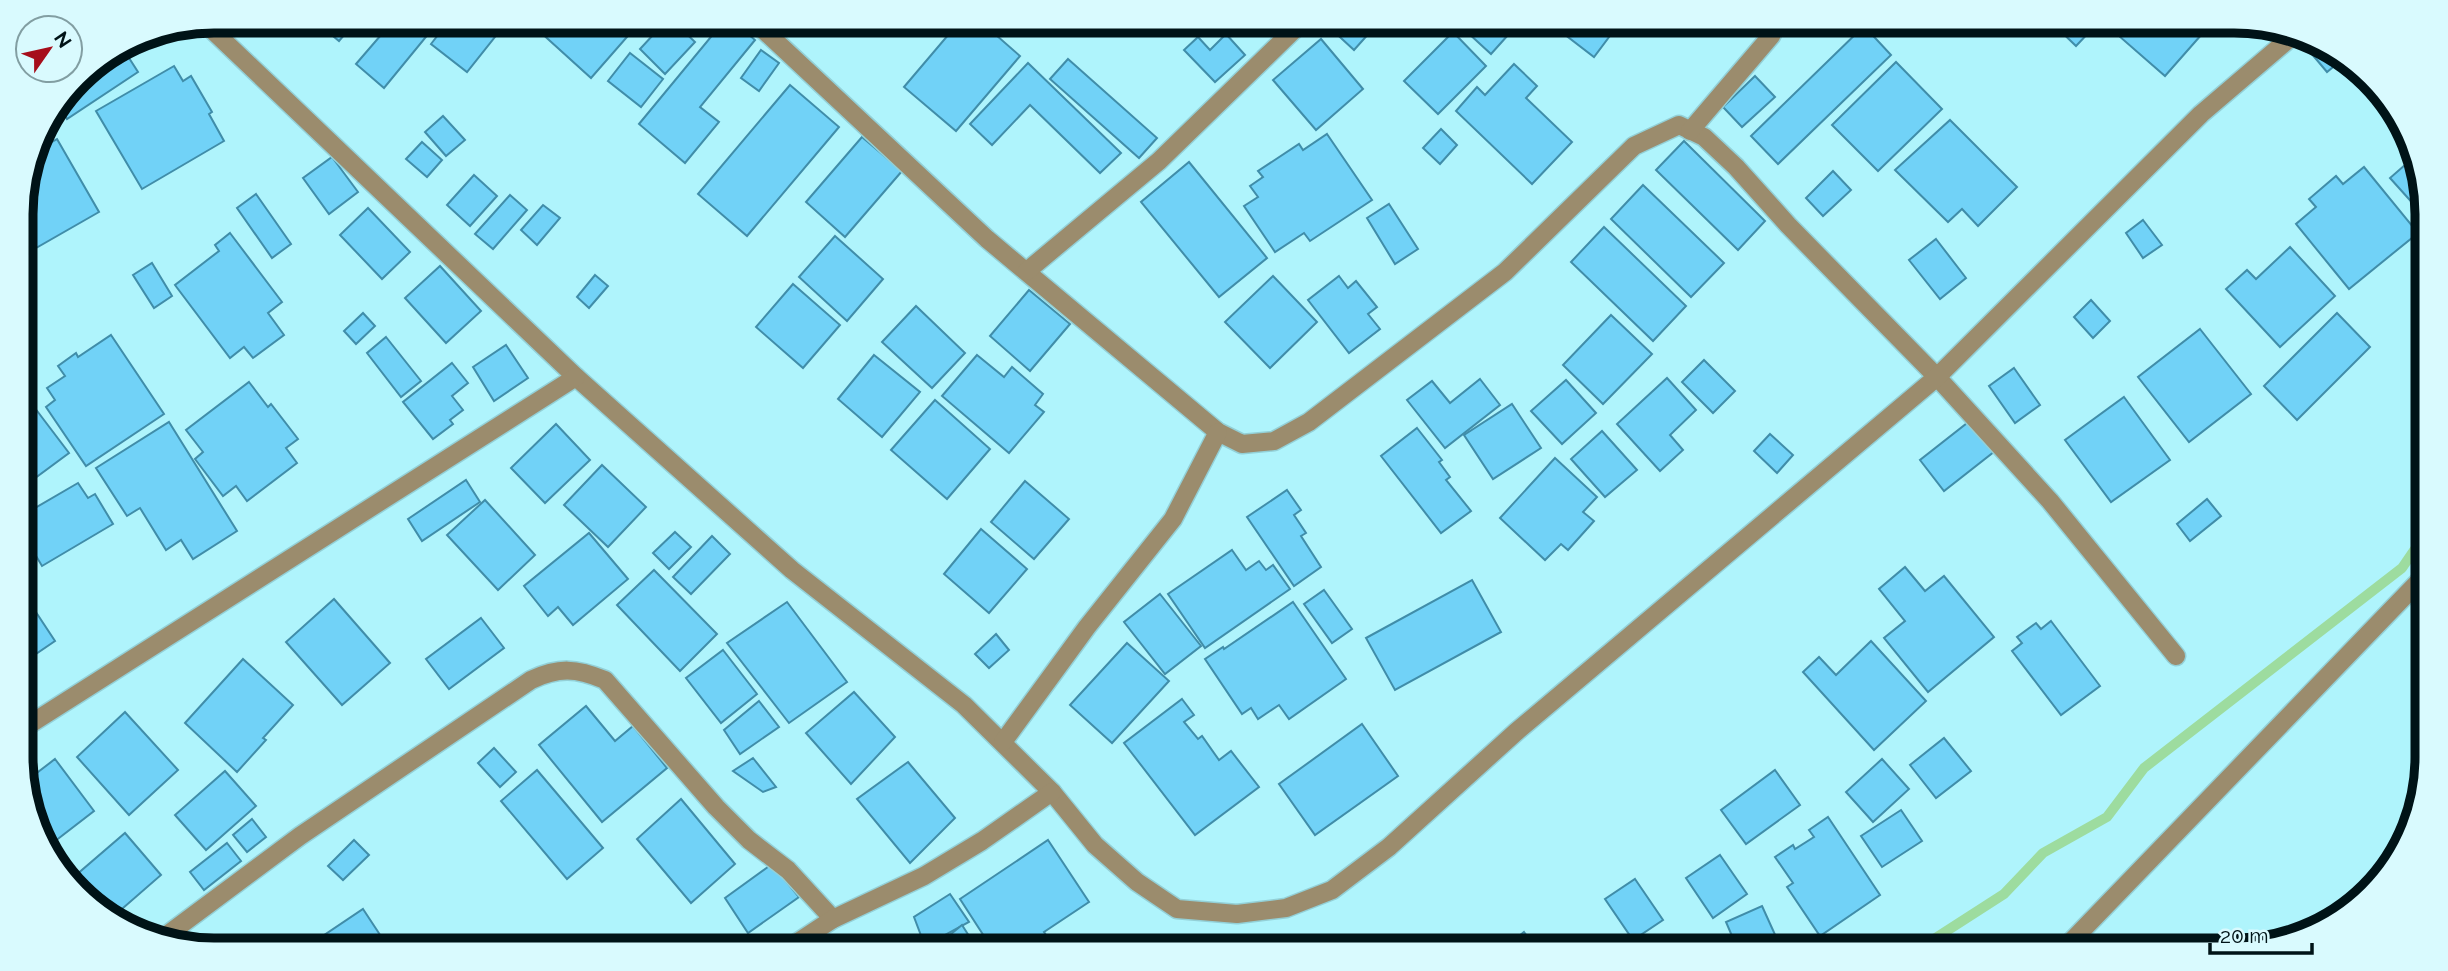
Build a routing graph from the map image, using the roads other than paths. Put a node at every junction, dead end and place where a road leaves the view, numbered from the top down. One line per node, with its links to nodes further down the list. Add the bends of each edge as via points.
1 (215, 33): 8 (street)
2 (782, 33): 7 (street, via 900,158)
3 (1291, 33): 7 (street, via 1159,161)
4 (1773, 33): 6 (street)
5 (2286, 41): 9 (street, via 2201,114)
6 (1690, 131): 9 (street, via 1704,137 1736,167); 10 (street, via 1679,125 1634,146 1505,272 1309,422 1274,441 1242,444)
7 (1027, 271): 10 (street)
8 (576, 377): 13 (street); 14 (street, via 792,570 964,705)
9 (1937, 377): 12 (street, via 2050,501); 15 (street, via 1516,732 1390,847 1332,890 1286,908 1237,914 1177,909 1095,845)
10 (1218, 432): 14 (street, via 1173,519)
11 (2415, 584): 18 (street)
12 (2176, 656)
13 (33, 722)
14 (1003, 742): 15 (street)
15 (1052, 792): 16 (street, via 924,876)
16 (833, 919): 17 (street, via 788,870 716,807 605,680 583,671 551,671 300,836); 19 (street)
17 (170, 933)
18 (2075, 937)
19 (805, 938)

